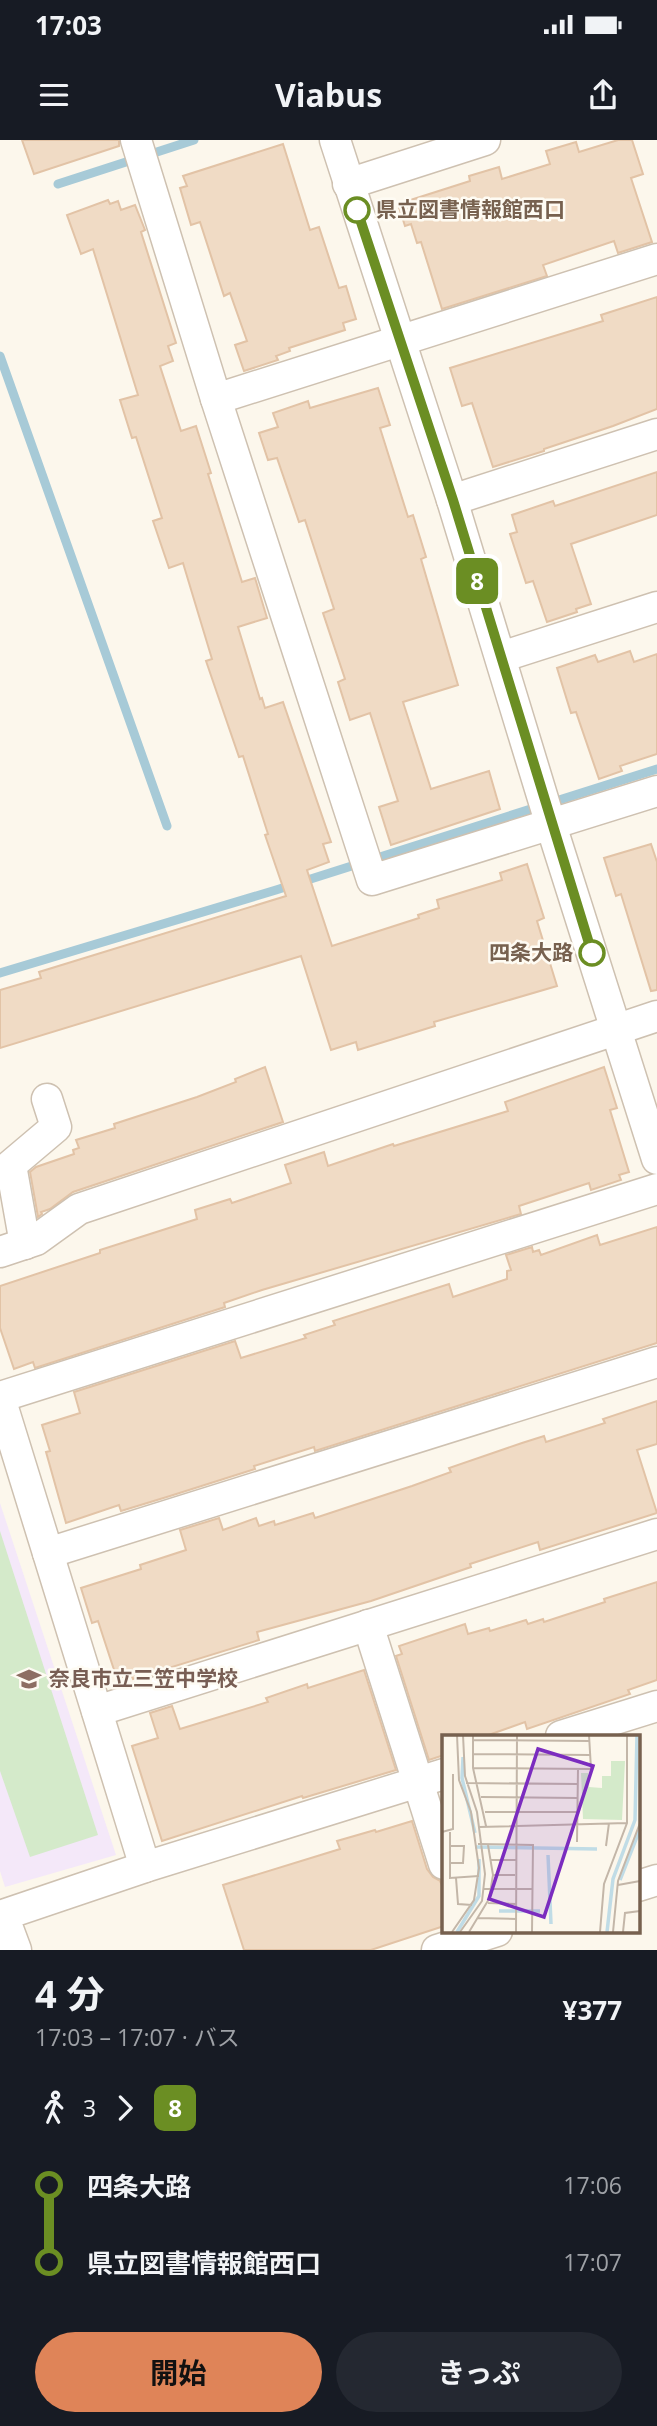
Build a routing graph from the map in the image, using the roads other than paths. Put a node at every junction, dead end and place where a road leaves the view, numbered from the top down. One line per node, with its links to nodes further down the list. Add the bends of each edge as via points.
1 (136, 140): 7 (street)
2 (335, 140): 4 (street)
3 (485, 140): 4 (street)
4 (348, 184): 6 (street)
5 (657, 259): 6 (street)
6 (400, 341): 7 (street); 9 (street)
7 (216, 399): 13 (street, via 372,880)
8 (657, 434): 9 (street)
9 (453, 500): 11 (street)
10 (657, 607): 11 (street)
11 (501, 657): 13 (street)
12 (657, 791): 13 (street)
13 (551, 825): 15 (street)
14 (657, 1016): 15 (street)
15 (617, 1030): 17 (street); 19 (street, via 79,1209 36,1240)
16 (47, 1099): 19 (street, via 56,1127 11,1165)
17 (657, 1159)
18 (657, 1189): 21 (street)
19 (13, 1248)
20 (657, 1362): 23 (street)
21 (0, 1398): 23 (street)
22 (657, 1534): 24 (street)
23 (48, 1553): 26 (street)
24 (368, 1625): 26 (street); 28 (street)
25 (657, 1706): 27 (street)
26 (97, 1711): 30 (street)
27 (567, 1735)
28 (430, 1778): 29 (street); 30 (street)
29 (442, 1857)
30 (145, 1867): 33 (street)
31 (657, 1880): 32 (street)
32 (640, 1885)
33 (2, 1912): 36 (street)
34 (494, 1932): 35 (street)
35 (468, 1940): 37 (street)
36 (16, 1950)
37 (437, 1950)

